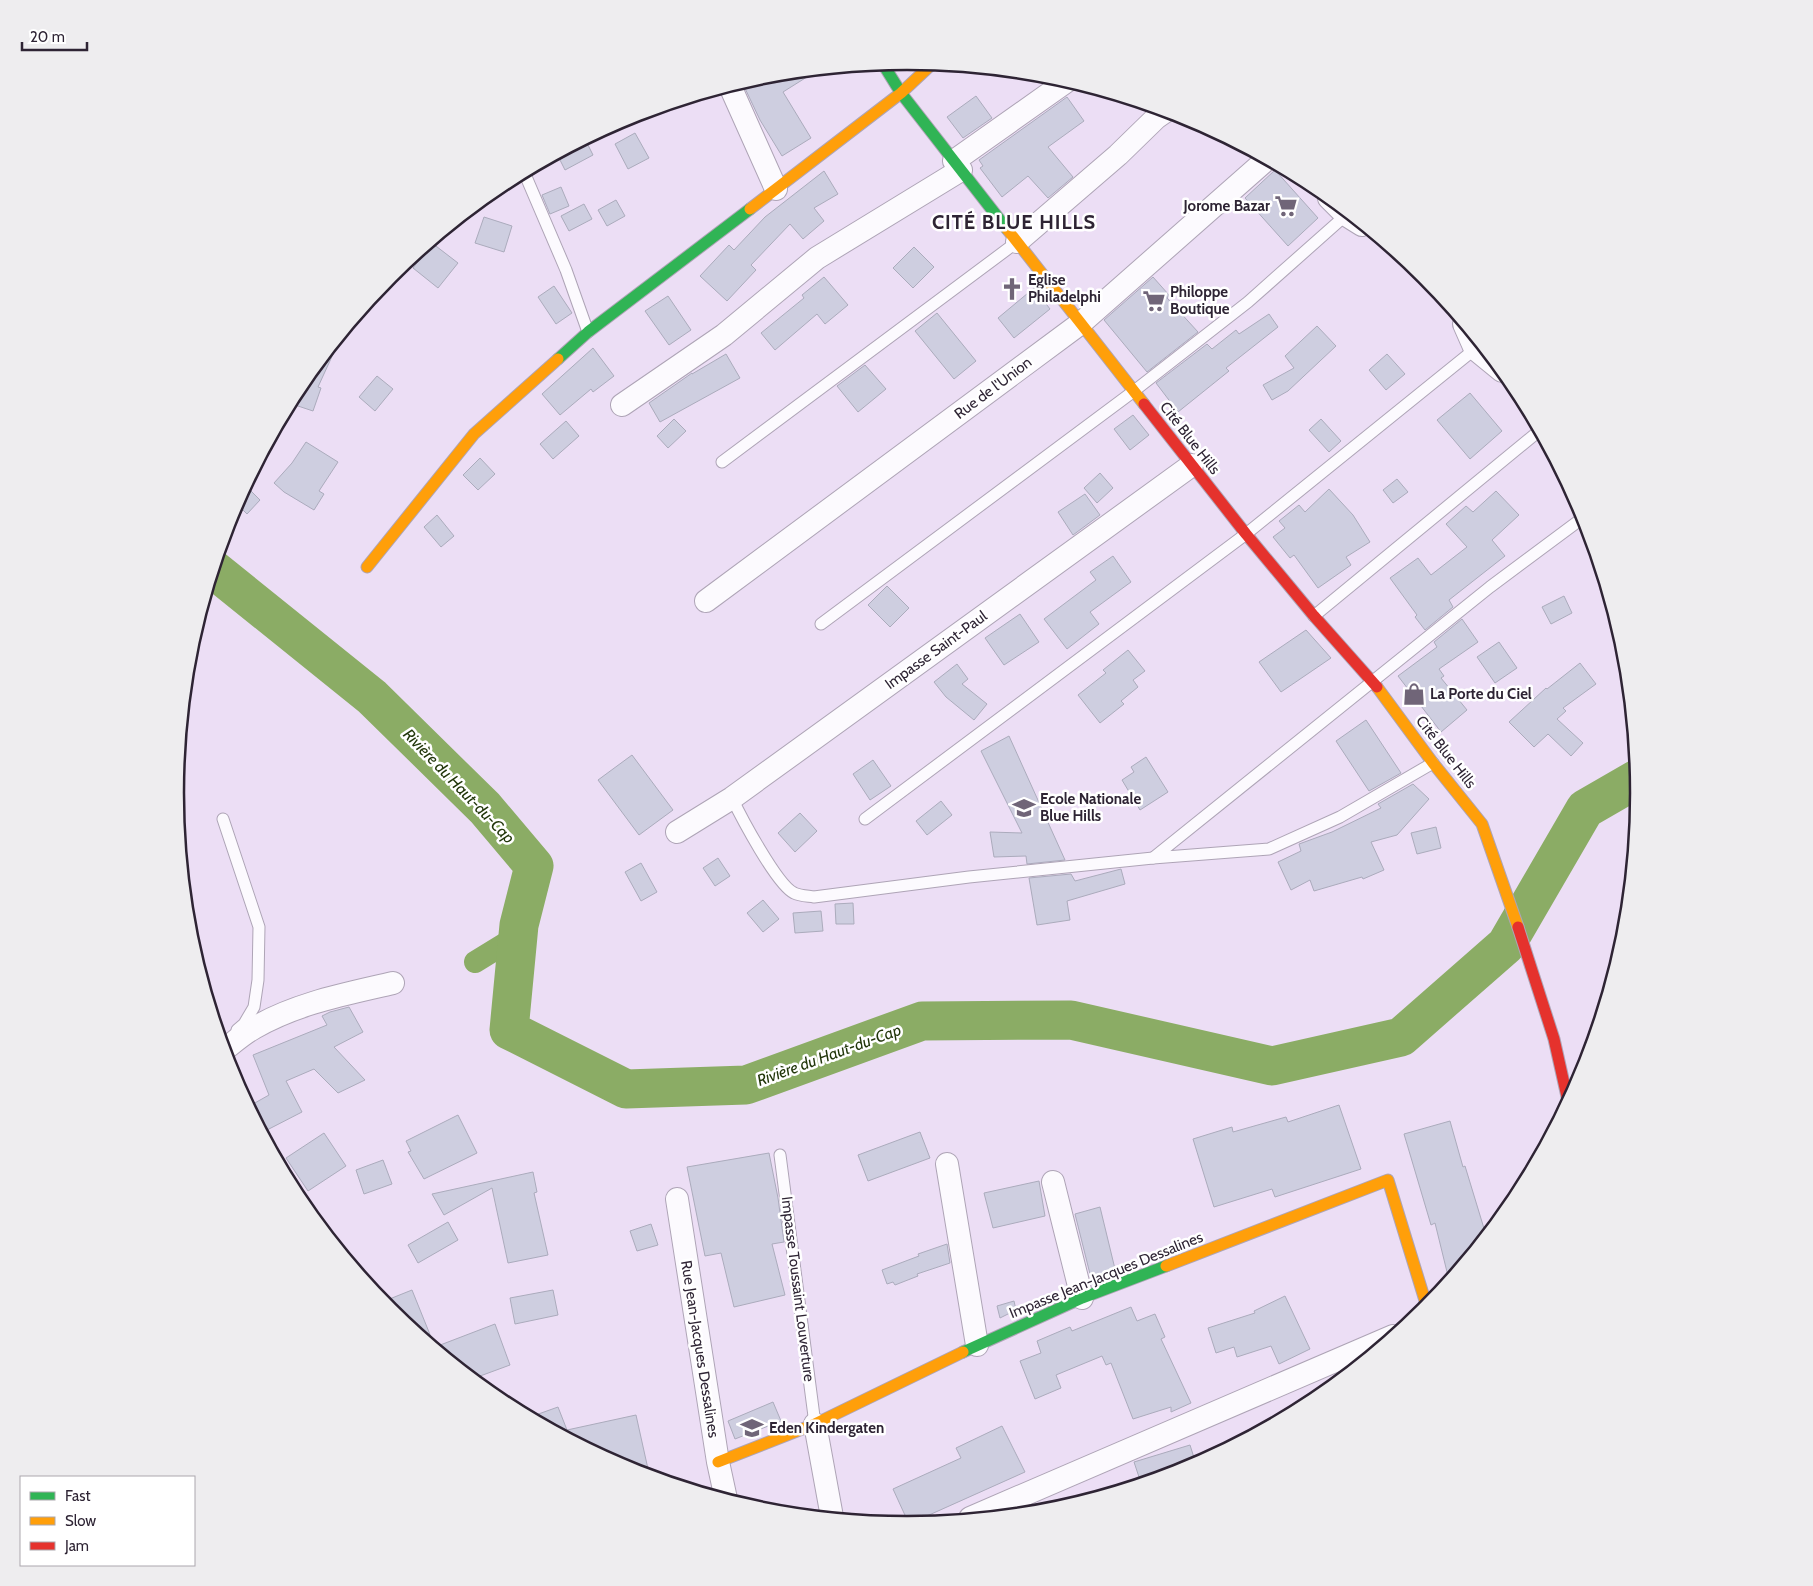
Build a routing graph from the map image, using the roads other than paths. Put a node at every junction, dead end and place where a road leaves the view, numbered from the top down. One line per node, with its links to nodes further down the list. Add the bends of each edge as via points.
1 (886, 71): 5 (street, Cité Blue Hills)
2 (925, 71): 5 (street)
3 (1060, 87): 8 (street)
4 (733, 92): 10 (street)
5 (901, 93): 8 (street, Cité Blue Hills); 10 (street)
6 (1159, 116): 12 (street)
7 (1262, 164): 13 (street, Rue de l'Union)
8 (957, 166): 12 (street, Cité Blue Hills); 19 (street, via 816,258 724,335)
9 (527, 178): 14 (lane, via 566,270)
10 (776, 189): 14 (street)
11 (1351, 222): 18 (lane)
12 (1017, 242): 13 (street, Cité Blue Hills); 21 (lane)
13 (1080, 323): 18 (street, Cité Blue Hills); 26 (street, Rue de l'Union)
14 (588, 332): 25 (street, via 474,434)
15 (1473, 344): 16 (street)
16 (1475, 349): 17 (street); 24 (lane)
17 (1480, 353)
18 (1134, 391): 22 (street, Cité Blue Hills); 28 (lane)
19 (622, 405)
20 (1534, 435): 27 (lane)
21 (722, 462)
22 (1192, 465): 24 (street, Cité Blue Hills); 31 (street, Impasse Saint-Paul)
23 (1577, 523): 29 (lane)
24 (1246, 534): 27 (street, Cité Blue Hills); 33 (lane)
25 (367, 567)
26 (706, 601)
27 (1314, 616): 29 (street, Cité Blue Hills)
28 (821, 624)
29 (1373, 680): 30 (street, Cité Blue Hills); 35 (lane)
30 (1434, 763): 35 (lane, via 1340,817 1269,849); 39 (street, Cité Blue Hills, via 1482,824 1533,971)
31 (732, 798): 34 (street, Impasse Saint-Paul); 35 (lane, via 750,834 786,887 794,893 814,897)
32 (223, 819): 37 (lane, via 259,926 254,1007 244,1024)
33 (865, 819)
34 (677, 832)
35 (1153, 858)
36 (393, 983): 38 (street, via 287,1012 254,1028)
37 (227, 1038)
38 (230, 1046)
39 (1565, 1089)
40 (780, 1155): 48 (lane, Impasse Toussaint Louverture)
41 (947, 1164): 47 (street)
42 (1053, 1182): 44 (street)
43 (677, 1199): 49 (street, Rue Jean-Jacques Dessalines)
44 (1082, 1298): 45 (street, Impasse Jean-Jacques Dessalines, via 1388,1180); 47 (street, Impasse Jean-Jacques Dessalines)
45 (1424, 1298)
46 (1375, 1344): 51 (street)
47 (977, 1345): 48 (street, Impasse Jean-Jacques Dessalines)
48 (815, 1424): 49 (street, Impasse Jean-Jacques Dessalines); 52 (street)
49 (718, 1462): 50 (street, Rue Jean-Jacques Dessalines)
50 (725, 1492)
51 (986, 1511)
52 (831, 1512)

